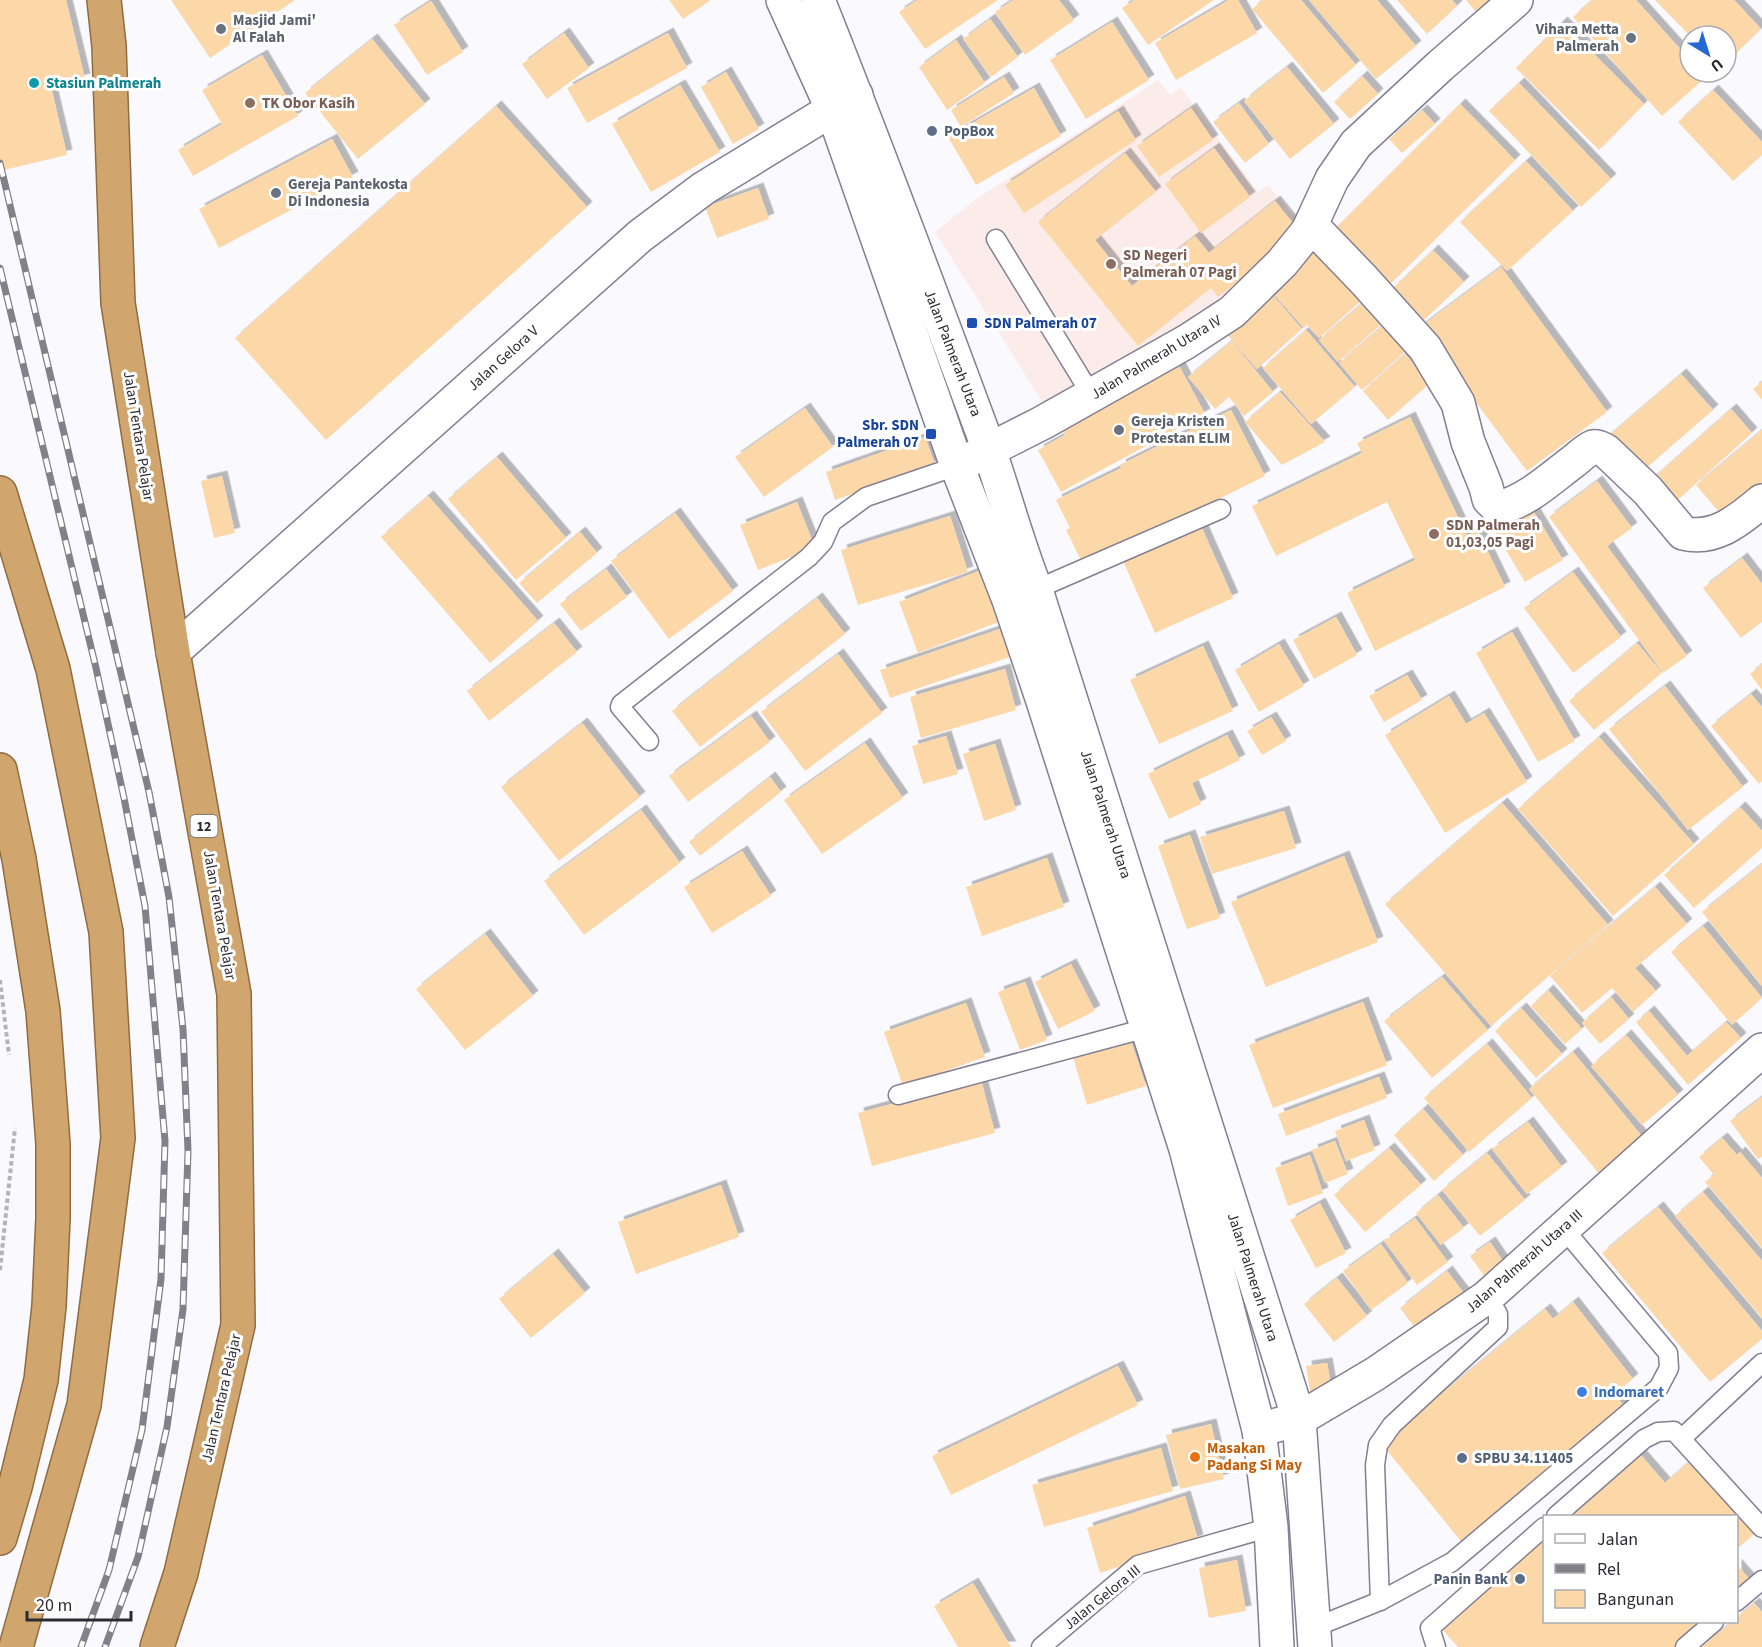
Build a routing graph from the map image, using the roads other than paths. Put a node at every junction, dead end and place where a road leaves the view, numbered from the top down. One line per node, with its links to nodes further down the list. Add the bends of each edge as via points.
1 (104, 0): 15 (highway, Jalan Tentara Pelajar / 12, via 118,303)
2 (783, 0): 5 (main road, Jalan Palmerah Utara)
3 (818, 0): 5 (main road, Jalan Palmerah Utara)
4 (1516, 0): 6 (main road, Jalan Palmerah Utara IV, via 1356,144 1332,179)
5 (844, 102): 9 (main road, Jalan Palmerah Utara); 10 (main road, Jalan Palmerah Utara); 15 (main road, Jalan Gelora V, via 704,188 640,236)
6 (1311, 225): 8 (main road, Jalan Palmerah Utara IV, via 1281,263 1232,312); 12 (main road, via 1430,355 1458,403 1468,442 1493,506 1506,506 1528,495 1593,447 1606,451 1683,533 1720,531)
7 (996, 239): 8 (lane)
8 (1092, 396): 9 (main road, Jalan Palmerah Utara IV)
9 (989, 451): 10 (main road, Jalan Palmerah Utara IV); 14 (main road, Jalan Palmerah Utara, via 1023,558)
10 (957, 466): 14 (main road, Jalan Palmerah Utara); 16 (lane, via 866,497 847,510 832,522 823,542 809,557 621,704)
11 (0, 493): 25 (highway, via 53,669 106,932 118,1138)
12 (1762, 501)
13 (1221, 509): 14 (lane)
14 (1022, 595): 18 (main road, Jalan Palmerah Utara)
15 (173, 652): 41 (highway, Jalan Tentara Pelajar / 12, via 234,994 238,1325 181,1573)
16 (649, 741)
17 (2, 790): 24 (highway, via 19,859 39,980 51,1112 50,1306)
18 (1159, 1036): 20 (lane); 26 (main road, Jalan Palmerah Utara); 27 (main road, Jalan Palmerah Utara)
19 (1762, 1050): 21 (main road, Jalan Palmerah Utara III)
20 (898, 1095)
21 (1563, 1228): 22 (main road, Jalan Palmerah Utara III); 35 (lane, via 1668,1353 1669,1368 1659,1387 1452,1562)
22 (1487, 1297): 26 (main road, Jalan Palmerah Utara III, via 1375,1374); 35 (lane, via 1498,1314 1498,1327 1392,1425 1378,1445 1375,1465)
23 (1762, 1363): 28 (lane)
24 (41, 1380): 25 (highway); 33 (highway)
25 (84, 1406): 40 (highway)
26 (1299, 1419): 27 (main road, Jalan Palmerah Utara III); 38 (main road, Jalan Palmerah Utara)
27 (1259, 1430): 30 (main road, Jalan Palmerah Utara)
28 (1681, 1439): 29 (lane, via 1674,1431 1658,1432 1644,1439); 31 (lane)
29 (1557, 1515)
30 (1271, 1527): 39 (main road, Jalan Palmerah Utara); 42 (lane, Jalan Gelora III, via 1138,1565)
31 (1762, 1528)
32 (1543, 1529): 43 (lane, via 1430,1628)
33 (0, 1538)
34 (1762, 1580): 36 (lane)
35 (1380, 1601): 38 (lane)
36 (1738, 1601)
37 (1713, 1623): 44 (lane)
38 (1314, 1637): 39 (main road)
39 (1277, 1644)
40 (16, 1647)
41 (157, 1647)
42 (1041, 1647)
43 (1436, 1647)
44 (1685, 1647)

